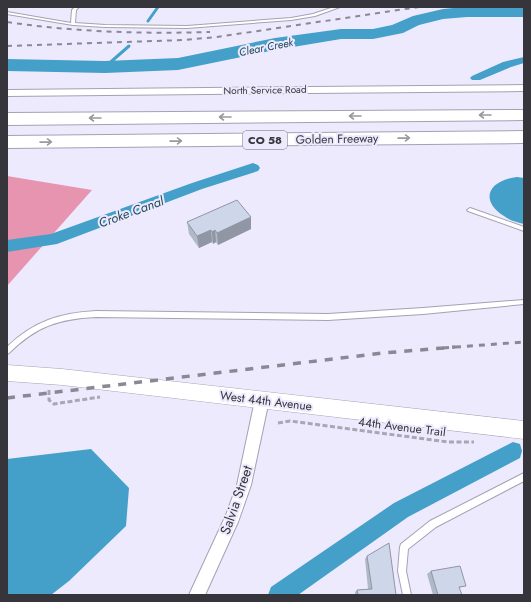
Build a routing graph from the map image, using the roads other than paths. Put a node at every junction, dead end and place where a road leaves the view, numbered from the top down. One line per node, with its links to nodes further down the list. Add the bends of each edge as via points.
1 (77, 7): 4 (lane, via 74,10)
2 (338, 7): 4 (lane, via 291,19 216,26 157,28)
3 (7, 12): 4 (lane)
4 (73, 24)
5 (524, 88): 6 (street, North Service Road)
6 (7, 93)
7 (524, 115): 8 (highway, Golden Freeway / CO 58, one-way to 8)
8 (7, 119)
9 (524, 137): 10 (highway, Golden Freeway / CO 58, one-way to 9)
10 (7, 142)
11 (470, 210): 12 (lane)
12 (524, 229)
13 (524, 302): 14 (lane, via 328,317 73,315 30,330)
14 (7, 351)
15 (7, 373): 16 (street, West 44th Avenue)
16 (262, 400): 17 (street, West 44th Avenue); 19 (street, Salvia Street, via 244,485 233,517)
17 (515, 429)
18 (524, 477): 20 (lane, via 433,524 404,547 402,571)
19 (197, 595)
20 (407, 595)

